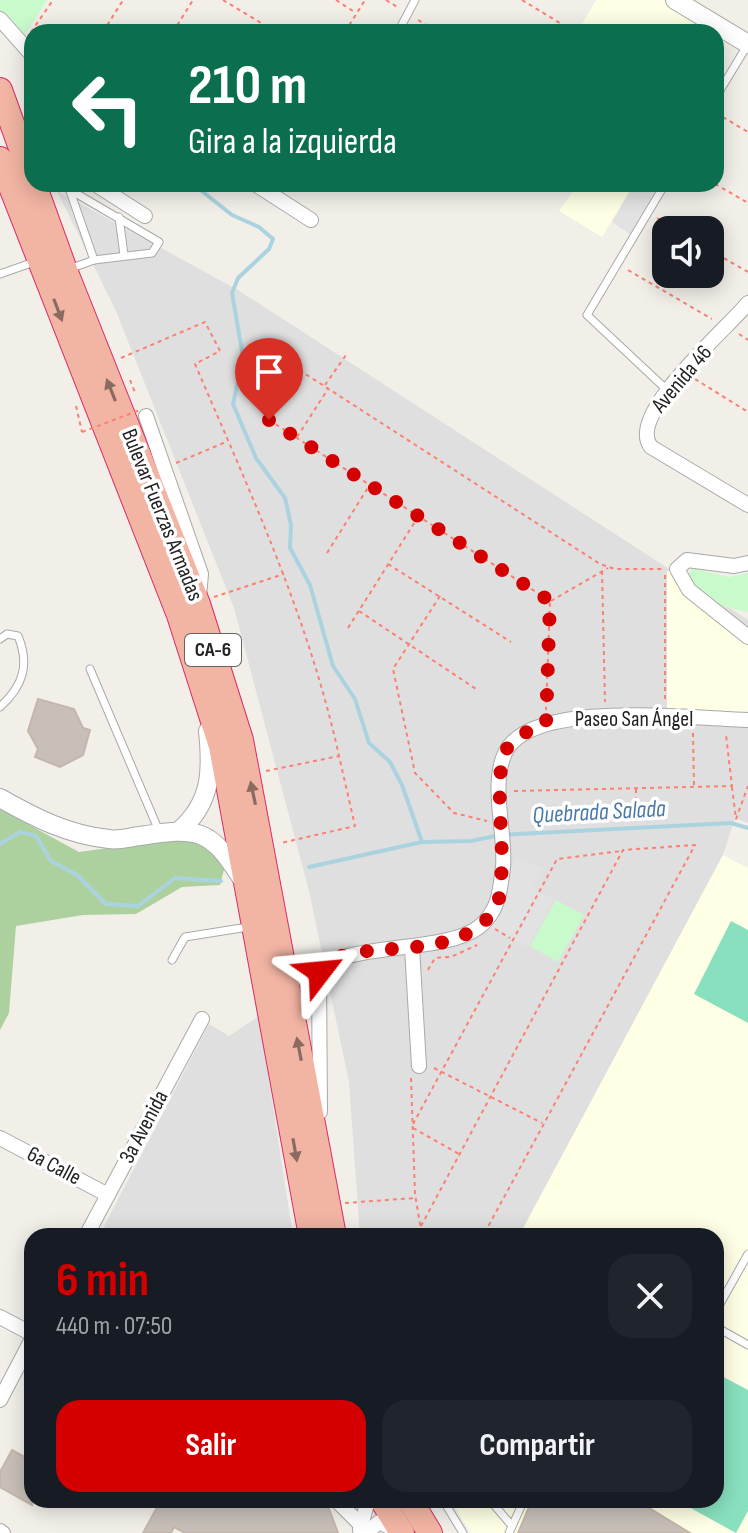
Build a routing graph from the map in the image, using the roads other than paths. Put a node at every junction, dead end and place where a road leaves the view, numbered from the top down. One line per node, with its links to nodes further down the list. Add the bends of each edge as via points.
1 (415, 0): 4 (lane)
2 (675, 0): 5 (street)
3 (0, 19): 8 (street)
4 (402, 24)
5 (715, 24)
6 (724, 30): 7 (street)
7 (748, 44): 9 (lane)
8 (24, 47)
9 (724, 84)
10 (0, 90): 11 (highway, Bulevar Fuerzas Armadas / CA-6)
11 (23, 164)
12 (28, 192): 24 (highway, Bulevar Fuerzas Armadas / CA-6)
13 (34, 192): 25 (highway, Bulevar Fuerzas Armadas / CA-6)
14 (71, 192): 23 (lane)
15 (74, 192): 20 (lane)
16 (108, 192): 19 (street)
17 (267, 192): 21 (street)
18 (660, 192): 28 (lane, via 587,315)
19 (145, 216)
20 (119, 217): 22 (lane); 22 (lane, via 159,242 155,252)
21 (311, 220)
22 (124, 255): 23 (lane)
23 (94, 260): 25 (lane)
24 (39, 261): 26 (lane); 36 (highway, Bulevar Fuerzas Armadas / CA-6, one-way to 36, via 179,615)
25 (65, 270): 32 (highway, Bulevar Fuerzas Armadas / CA-6, one-way to 25)
26 (0, 274)
27 (748, 303): 28 (street, Avenida 46)
28 (668, 391): 30 (street, Avenida 46, via 648,419 646,441)
29 (143, 413): 32 (street, via 201,574)
30 (748, 505)
31 (748, 563): 33 (street, via 687,560 677,575)
32 (198, 604): 47 (highway, Bulevar Fuerzas Armadas / CA-6, one-way to 32, via 249,775)
33 (748, 637)
34 (0, 639): 37 (lane, via 18,636 26,656 21,683)
35 (90, 669): 41 (lane)
36 (204, 692): 40 (street, via 212,771 199,809); 42 (highway, Bulevar Fuerzas Armadas / CA-6, via 221,746)
37 (0, 707)
38 (748, 720): 44 (street, Paseo San Ángel, via 605,715 546,724 514,741 506,751 501,794 504,859 499,901 466,936)
39 (0, 798): 41 (street, via 60,829 112,840)
40 (180, 830): 41 (street); 42 (street, via 218,842)
41 (160, 833)
42 (248, 889): 43 (highway, Bulevar Fuerzas Armadas / CA-6)
43 (255, 926): 45 (lane, via 185,937); 54 (highway, Bulevar Fuerzas Armadas / CA-6, one-way to 54)
44 (412, 948): 46 (street, via 341,955 324,965); 49 (street)
45 (172, 960)
46 (319, 977): 47 (street); 51 (street)
47 (285, 978): 51 (highway, Bulevar Fuerzas Armadas / CA-6, one-way to 47)
48 (202, 1019): 52 (street, 3a Avenida)
49 (425, 1066)
50 (0, 1138): 52 (street, 6a Calle)
51 (319, 1156): 55 (highway, Bulevar Fuerzas Armadas / CA-6)
52 (108, 1195): 53 (street, 3a Avenida)
53 (90, 1228)
54 (310, 1228)
55 (332, 1228)
56 (748, 1254): 57 (lane)
57 (724, 1297)
58 (0, 1317): 59 (street)
59 (24, 1332)
60 (724, 1332): 61 (lane)
61 (748, 1345)
62 (24, 1353): 63 (street)
63 (0, 1400)
64 (343, 1508): 72 (street)
65 (366, 1508): 72 (street)
66 (415, 1508): 73 (highway)
67 (448, 1508): 74 (lane)
68 (496, 1508): 71 (lane)
69 (520, 1508): 71 (lane)
70 (391, 1524): 72 (street)
71 (510, 1529)
72 (362, 1530)
73 (430, 1533)
74 (463, 1533)

